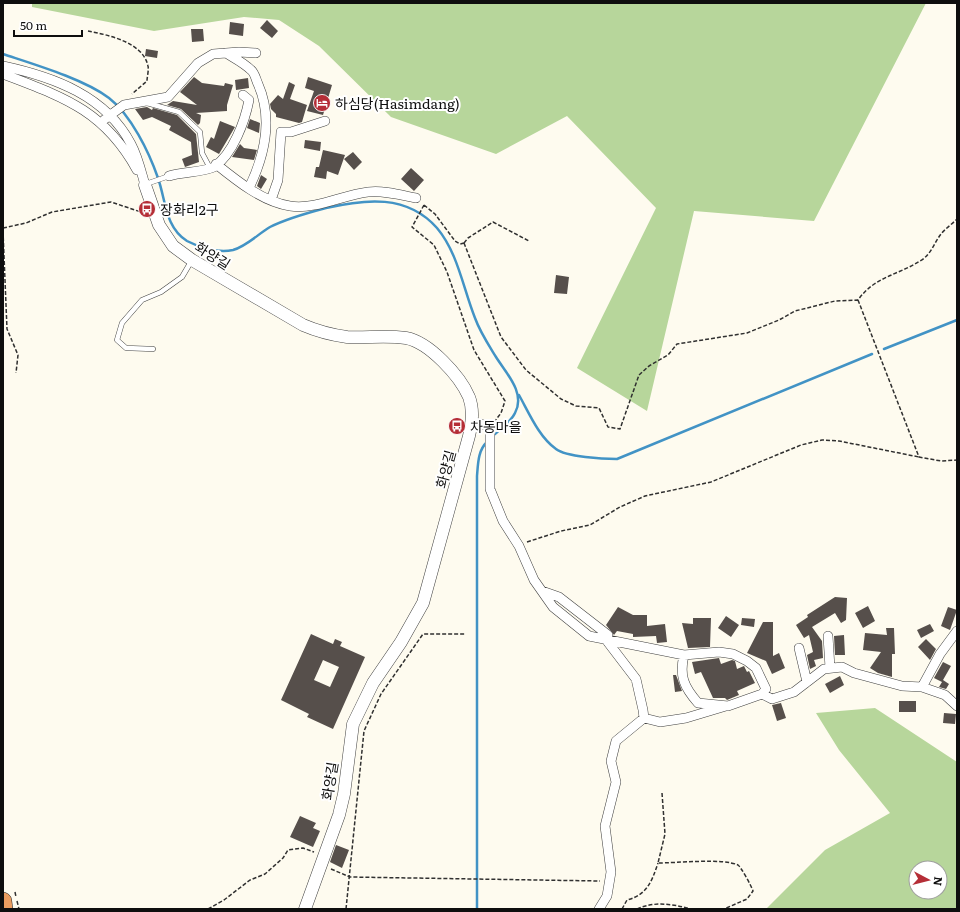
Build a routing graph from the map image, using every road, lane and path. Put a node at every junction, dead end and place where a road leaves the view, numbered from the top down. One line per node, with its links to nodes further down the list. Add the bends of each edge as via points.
1 (88, 31): 8 (path, via 119,38 140,52 148,66 147,81)
2 (256, 52): 3 (street)
3 (226, 53): 7 (street, via 213,54 198,63 168,97); 15 (street, via 252,71 265,99 267,136)
4 (3, 66): 9 (street, 화양길, via 63,84 90,98)
5 (3, 74): 11 (street, 화양길, via 72,102)
6 (243, 95): 12 (street, via 249,100 244,120 233,145)
7 (145, 102): 8 (street); 12 (lane, via 179,112 200,132 202,153)
8 (124, 105): 9 (street)
9 (112, 114): 11 (street); 14 (street, 화양길, via 131,144)
10 (325, 121): 17 (street, via 291,132 281,132 278,180)
11 (100, 122): 14 (street, 화양길)
12 (213, 166): 13 (street); 15 (street)
13 (168, 176): 14 (lane)
14 (150, 183): 19 (street, 화양길)
15 (249, 188): 17 (street)
16 (416, 198): 17 (street, via 370,192 310,206 290,206); 18 (path)
17 (271, 200)
18 (424, 205): 24 (path, via 435,214 454,242); 30 (path, via 412,227 434,245 447,272 474,350 505,401 501,413)
19 (156, 216): 21 (path, via 111,202 52,212 26,223); 25 (street, 화양길, via 168,240)
20 (957, 219): 26 (path, via 941,234 921,261 866,289)
21 (3, 228)
22 (3, 231): 28 (path, via 7,329 18,355)
23 (529, 241): 24 (path, via 493,222)
24 (464, 243): 26 (path, via 501,337 526,370 561,399 576,406 599,408 608,427 620,429 639,375 668,355 677,344 747,333 795,311 835,301)
25 (192, 260): 27 (lane, via 182,277 161,292 142,300 122,323 117,340 126,348); 29 (street, 화양길, via 316,331 348,337 407,338 419,343 446,365 463,387 472,408)
26 (858, 300): 31 (path)
27 (153, 349)
28 (16, 373)
29 (472, 421): 30 (street); 50 (street, 화양길, via 423,603 401,642 373,683 354,724 344,794)
30 (490, 429): 33 (street, via 490,489 503,521)
31 (919, 457): 32 (path, via 941,462); 33 (path, via 822,440 801,445 712,482 645,496 590,525 561,530)
32 (957, 460)
33 (519, 546): 34 (street, via 534,580)
34 (542, 591): 38 (street, via 553,607 571,623 589,636); 38 (street, via 559,597 585,616 608,634)
35 (957, 631): 39 (street)
36 (465, 634): 52 (path, via 423,634 381,694 364,732)
37 (828, 636): 42 (street)
38 (607, 641): 41 (street); 48 (street, via 636,679)
39 (953, 643): 44 (street, via 940,654)
40 (799, 648): 43 (street)
41 (684, 654): 45 (street, via 726,653 747,661 756,668 766,690); 46 (street, via 681,668 686,690 698,703)
42 (830, 668): 43 (street, via 824,669); 44 (street, via 842,667 854,673 902,686)
43 (807, 682): 45 (street, via 794,692 772,699)
44 (922, 687): 47 (street, via 945,695)
45 (762, 694): 46 (street)
46 (728, 706): 48 (street, via 686,718 660,722)
47 (957, 706)
48 (644, 718): 53 (street, via 616,741 611,761 616,782 605,826 611,872)
49 (662, 793): 51 (path, via 665,834)
50 (322, 860): 52 (path); 56 (path, via 303,848 288,850 265,874 250,880); 57 (street, 화양길)
51 (658, 863): 60 (path, via 646,892 637,898 627,900); 63 (path, via 737,864 753,891 747,899)
52 (350, 877): 53 (path); 58 (path)
53 (609, 881): 59 (street, via 607,896)
54 (3, 901): 55 (highway)
55 (4, 909)
56 (208, 909)
57 (306, 909)
58 (346, 909)
59 (599, 909)
60 (622, 909)
61 (637, 909): 62 (path, via 654,903 675,904)
62 (691, 909)
63 (724, 909)

